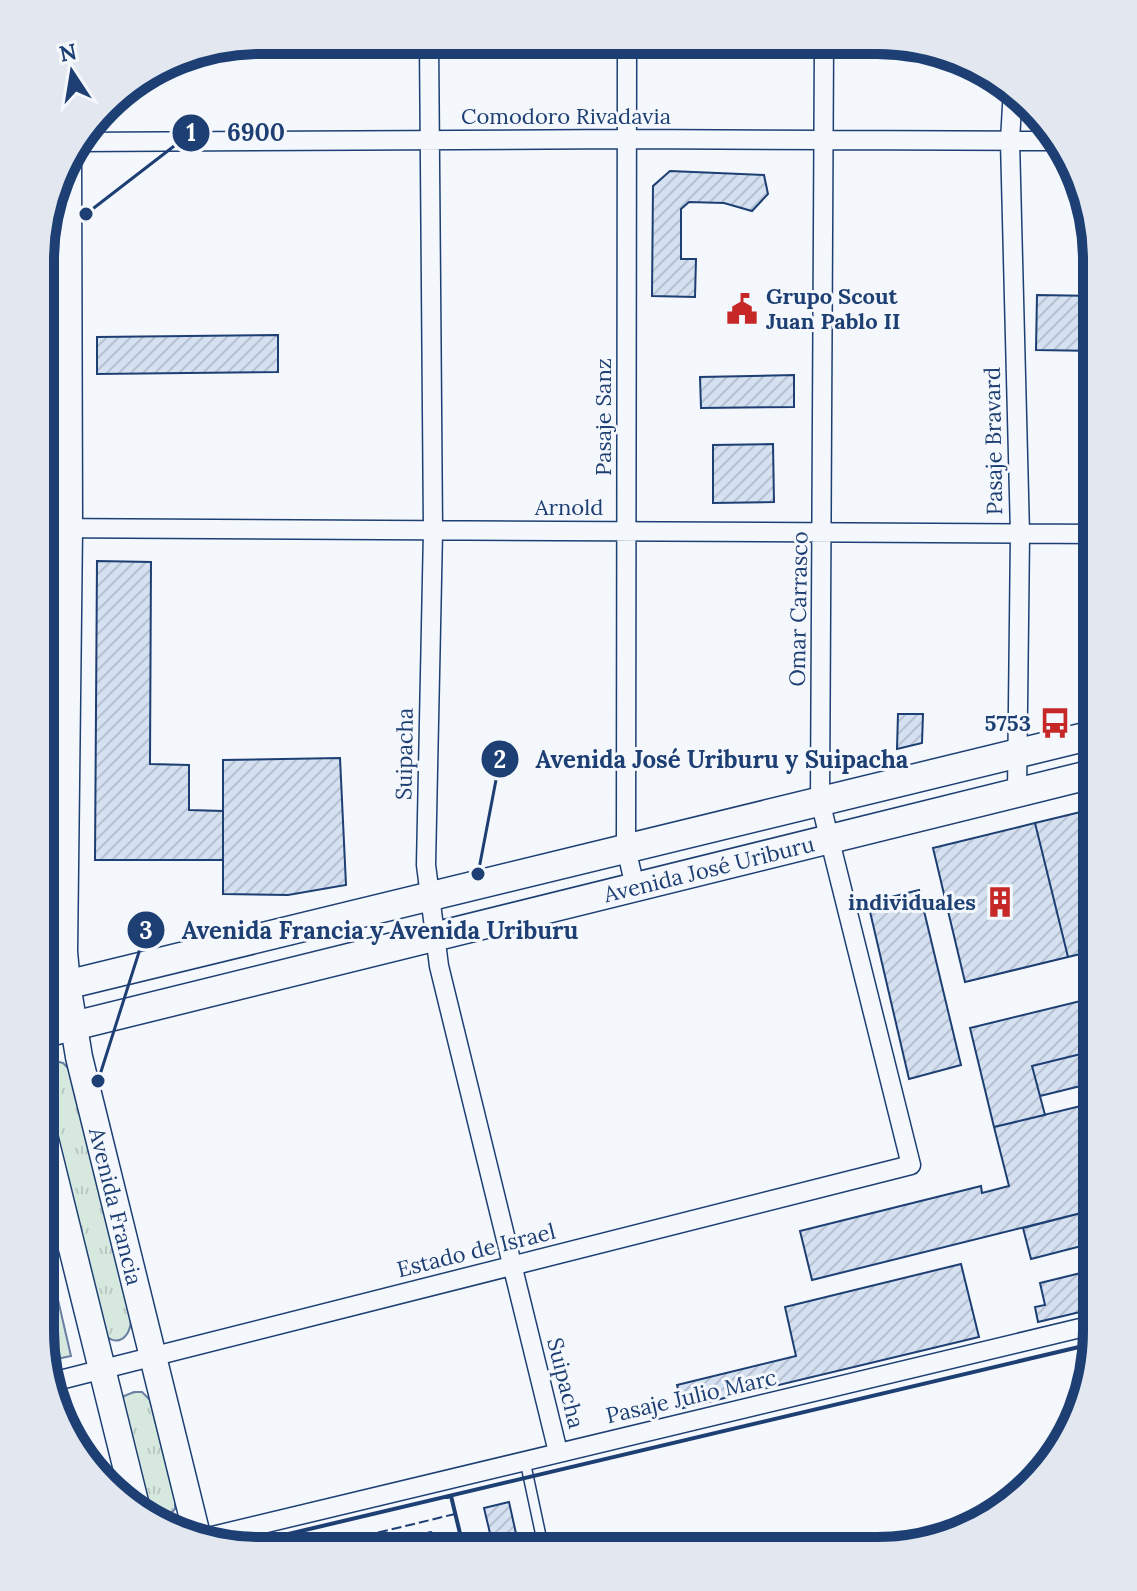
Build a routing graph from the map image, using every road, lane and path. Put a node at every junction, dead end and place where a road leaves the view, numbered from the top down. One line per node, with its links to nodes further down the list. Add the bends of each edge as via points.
1 (429, 54): 7 (street, Suipacha)
2 (627, 54): 5 (street, Pasaje Sanz)
3 (824, 54): 6 (street, Omar Carrasco)
4 (1012, 104): 8 (street, Pasaje Bravard)
5 (626, 139): 6 (street, Comodoro Rivadavia); 7 (street, Comodoro Rivadavia); 15 (street, Pasaje Sanz)
6 (822, 140): 8 (street, Comodoro Rivadavia); 16 (street, Omar Carrasco)
7 (429, 141): 10 (street, Comodoro Rivadavia); 14 (street, Suipacha)
8 (1010, 141): 9 (street, Comodoro Rivadavia); 17 (street, Pasaje Bravard)
9 (1045, 141)
10 (91, 142)
11 (68, 186): 13 (street, Avenida Francia)
12 (54, 528): 13 (street, Arnold)
13 (69, 529): 14 (street, Arnold); 29 (street, Avenida Francia, via 64,952)
14 (433, 531): 15 (street, Arnold); 27 (street, Suipacha, via 426,865)
15 (627, 532): 16 (street, Arnold); 25 (street, Pasaje Sanz)
16 (822, 533): 17 (street, Arnold); 23 (street, Omar Carrasco)
17 (1020, 534): 18 (street, Arnold); 20 (street, Pasaje Bravard)
18 (1083, 534)
19 (1083, 737): 20 (main road, Avenida José Uriburu)
20 (1016, 753): 22 (street, Pasaje Bravard); 23 (main road, Avenida José Uriburu)
21 (1083, 776): 22 (main road, Avenida José Uriburu)
22 (1017, 793): 24 (main road, Avenida José Uriburu)
23 (820, 801): 24 (street, Omar Carrasco); 25 (main road, Avenida José Uriburu)
24 (829, 839): 26 (main road, Avenida José Uriburu); 32 (street, Omar Carrasco)
25 (626, 848): 26 (street, Pasaje Sanz); 27 (main road, Avenida José Uriburu)
26 (635, 887): 28 (main road, Avenida José Uriburu)
27 (430, 895): 28 (street, Suipacha); 29 (main road, Avenida José Uriburu)
28 (436, 936): 30 (main road, Avenida José Uriburu); 34 (street, Suipacha)
29 (54, 987): 30 (street, Avenida Francia)
30 (74, 1025): 31 (main road, Avenida José Uriburu); 36 (street, Avenida Francia)
31 (54, 1030)
32 (911, 1165): 34 (street, Estado de Israel)
33 (54, 1175): 37 (street)
34 (513, 1265): 36 (street, Estado de Israel); 39 (street, Suipacha)
35 (1083, 1327): 39 (street, Pasaje Julio Marc)
36 (154, 1356): 37 (street, Estado de Israel); 42 (street, Avenida Francia)
37 (102, 1369): 38 (street, Estado de Israel); 41 (street)
38 (60, 1380)
39 (558, 1452): 40 (street, Pasaje Julio Marc)
40 (525, 1461): 43 (street, Pasaje Julio Marc); 44 (lane)
41 (133, 1492)
42 (195, 1526)
43 (224, 1533)
44 (541, 1537)

